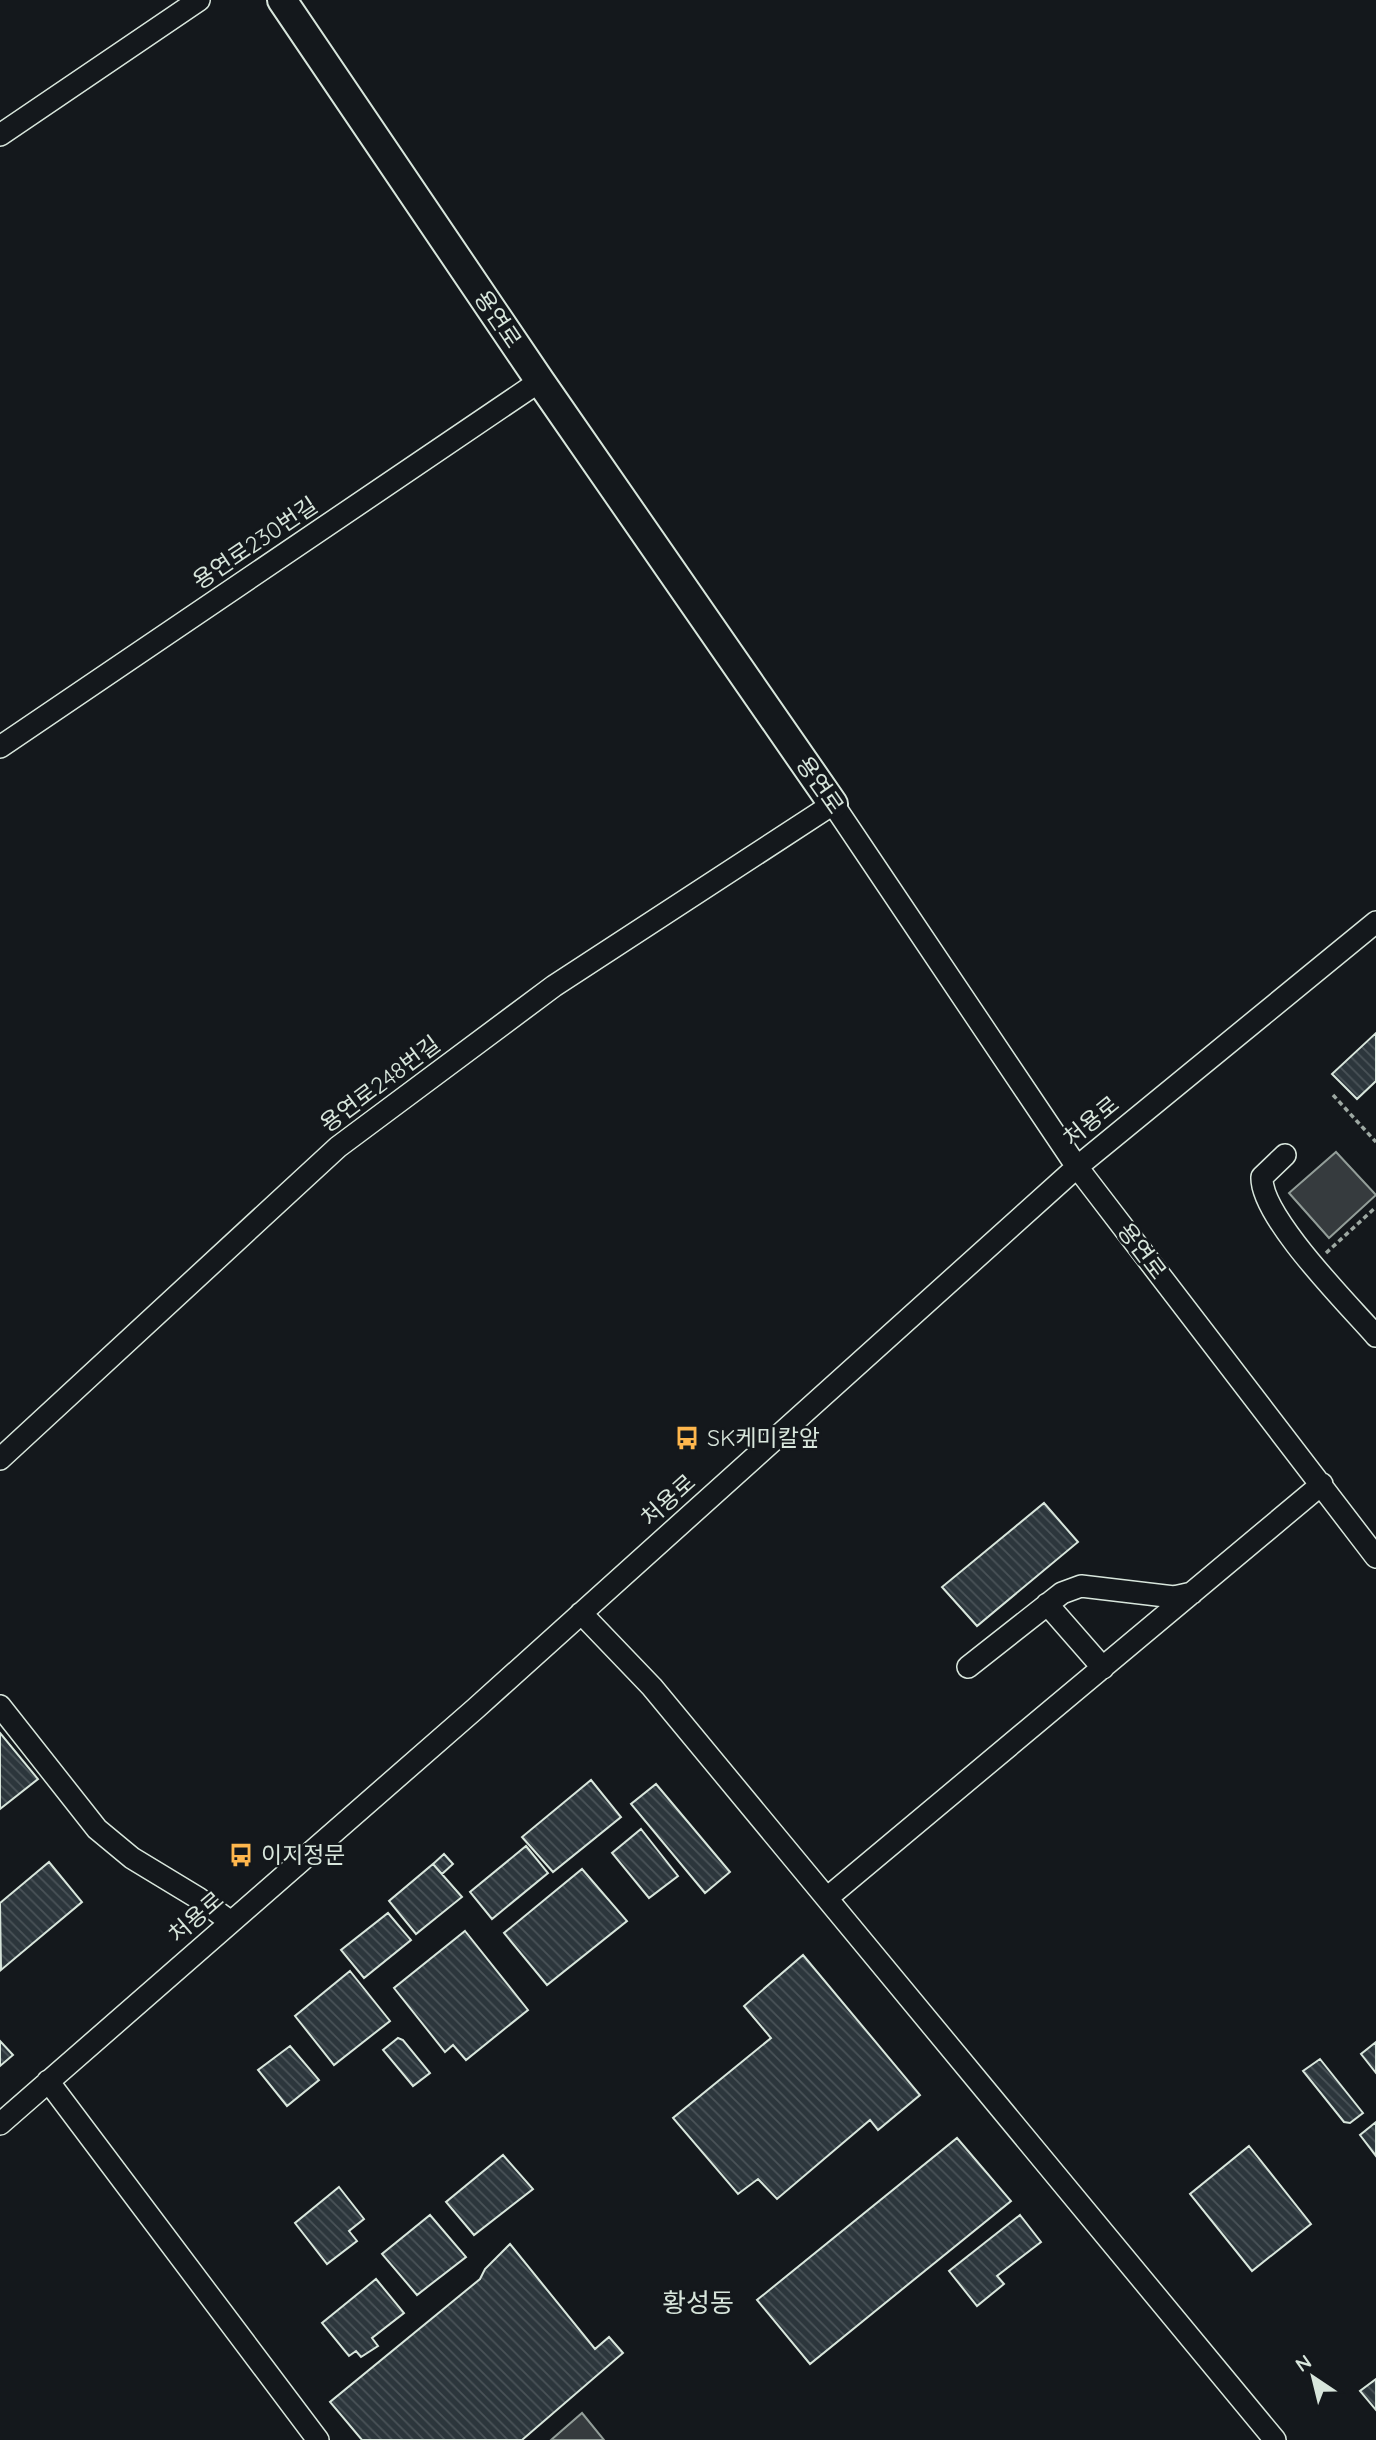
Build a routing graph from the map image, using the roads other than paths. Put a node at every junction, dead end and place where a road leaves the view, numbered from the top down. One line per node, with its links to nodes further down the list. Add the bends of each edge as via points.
1 (199, 0): 3 (street)
2 (282, 0): 4 (main road, 용연로)
3 (0, 135)
4 (540, 382): 5 (street, 용연로230번길); 6 (main road, 용연로)
5 (0, 747)
6 (833, 804): 9 (street, 용연로); 11 (street, 용연로248번길, via 554,986 338,1146)
7 (1376, 922): 9 (street, 처용로)
8 (1285, 1155): 10 (street, via 1266,1172 1261,1185 1279,1222)
9 (1077, 1167): 12 (street, 용연로); 16 (street, 처용로)
10 (1376, 1336)
11 (0, 1459)
12 (1322, 1484): 13 (street, 용연로); 14 (street)
13 (1376, 1557)
14 (1192, 1592): 15 (street, via 1174,1597 1081,1586); 18 (street)
15 (1047, 1604): 17 (street); 18 (street)
16 (581, 1613): 20 (street, via 652,1687); 21 (street, 처용로)
17 (968, 1667)
18 (1102, 1668): 20 (street)
19 (0, 1706): 21 (street, via 97,1829)
20 (827, 1898): 25 (street)
21 (231, 1922): 22 (street, 처용로)
22 (48, 2081): 23 (street, 처용로); 24 (street)
23 (0, 2124)
24 (318, 2440)
25 (1275, 2440)

